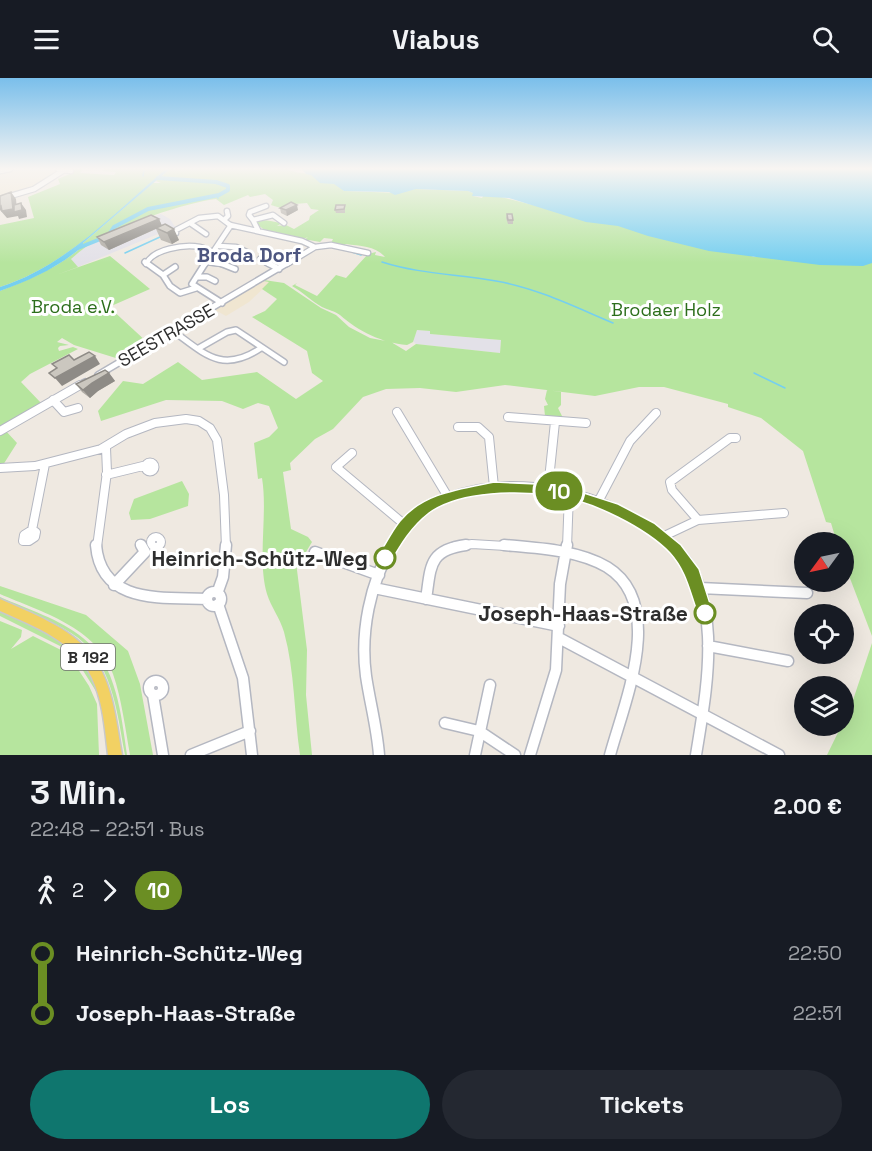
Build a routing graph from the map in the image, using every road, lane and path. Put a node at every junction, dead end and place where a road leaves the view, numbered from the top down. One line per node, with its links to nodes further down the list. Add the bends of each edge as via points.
1 (266, 206): 4 (street, via 250,212)
2 (227, 211): 3 (street)
3 (225, 219): 5 (street, via 211,216); 7 (street)
4 (253, 220): 6 (street, via 273,214); 8 (street)
5 (190, 222): 9 (street); 10 (street)
6 (284, 223)
7 (231, 225): 8 (street); 11 (street)
8 (258, 230): 13 (street)
9 (176, 233)
10 (206, 234)
11 (219, 246): 15 (street); 18 (street, via 236,247)
12 (192, 247): 14 (street); 15 (street); 17 (street)
13 (315, 247): 16 (street, via 331,245); 24 (street, SEESTRASSE)
14 (160, 252): 19 (street); 25 (street, via 150,256 145,264)
15 (214, 252): 21 (street)
16 (368, 253)
17 (187, 254)
18 (250, 254)
19 (163, 259)
20 (260, 259): 24 (street)
21 (208, 262): 23 (street); 26 (street)
22 (175, 267): 25 (street)
23 (235, 269)
24 (279, 269): 29 (street, SEESTRASSE)
25 (163, 275): 28 (street, via 180,293)
26 (196, 277): 27 (street); 28 (street, via 192,284)
27 (215, 281)
28 (196, 288): 29 (street)
29 (222, 303): 30 (street, SEESTRASSE)
30 (173, 331): 31 (street); 34 (street, SEESTRASSE)
31 (199, 348): 32 (street, via 220,362 243,359); 32 (street, via 236,330)
32 (261, 348): 33 (street)
33 (284, 362)
34 (53, 400): 35 (street, via 64,411); 42 (street, SEESTRASSE)
35 (78, 408)
36 (397, 412): 53 (street)
37 (656, 413): 54 (street, via 630,441)
38 (508, 417): 39 (street)
39 (555, 422): 40 (street); 51 (street)
40 (586, 423)
41 (458, 427): 50 (street, via 478,427 489,437)
42 (0, 431)
43 (736, 438): 56 (street, via 730,438 670,482 672,490)
44 (108, 445): 46 (street); 49 (street); 67 (street, via 146,427 180,418 198,420 214,432 226,516 224,565)
45 (352, 453): 57 (street, via 336,467)
46 (45, 464): 48 (street); 58 (street)
47 (147, 465): 49 (street)
48 (0, 468)
49 (106, 474): 64 (street, via 96,557 103,576)
50 (494, 487): 51 (street); 53 (street)
51 (548, 489): 52 (street)
52 (569, 493): 54 (street); 62 (street)
53 (447, 497): 57 (street, via 425,508)
54 (598, 502): 59 (street)
55 (784, 513): 56 (street)
56 (698, 520): 59 (street)
57 (405, 525): 63 (street)
58 (32, 530)
59 (662, 537): 66 (street, via 686,561)
60 (146, 547): 64 (street)
61 (315, 552): 63 (street)
62 (567, 554): 70 (street, via 505,545 448,548 433,563); 73 (street, via 560,584); 77 (street, via 605,565 631,594 640,622)
63 (379, 575): 65 (street)
64 (114, 585): 69 (street, via 158,598)
65 (374, 588): 70 (street); 88 (street, via 365,660)
66 (700, 588): 68 (street); 75 (street)
67 (218, 591): 69 (street); 71 (street, via 222,597)
68 (807, 593)
69 (207, 599): 71 (street, via 208,605)
70 (426, 599): 73 (street)
71 (218, 604): 82 (street, via 243,678)
72 (0, 605): 84 (main road, B 192, via 62,634 86,654 106,696)
73 (559, 626): 74 (street)
74 (559, 638): 77 (street); 91 (street, via 556,670)
75 (708, 646): 76 (street); 80 (street)
76 (788, 660)
77 (630, 674): 80 (street); 92 (street)
78 (490, 685): 83 (street)
79 (153, 695): 85 (street)
80 (703, 714): 93 (street); 94 (street)
81 (445, 723): 83 (street)
82 (250, 731): 86 (street); 87 (street)
83 (479, 732): 89 (street); 90 (street)
84 (116, 755)
85 (163, 755)
86 (191, 755)
87 (252, 755)
88 (379, 755)
89 (475, 755)
90 (515, 755)
91 (530, 755)
92 (610, 755)
93 (696, 755)
94 (779, 755)

